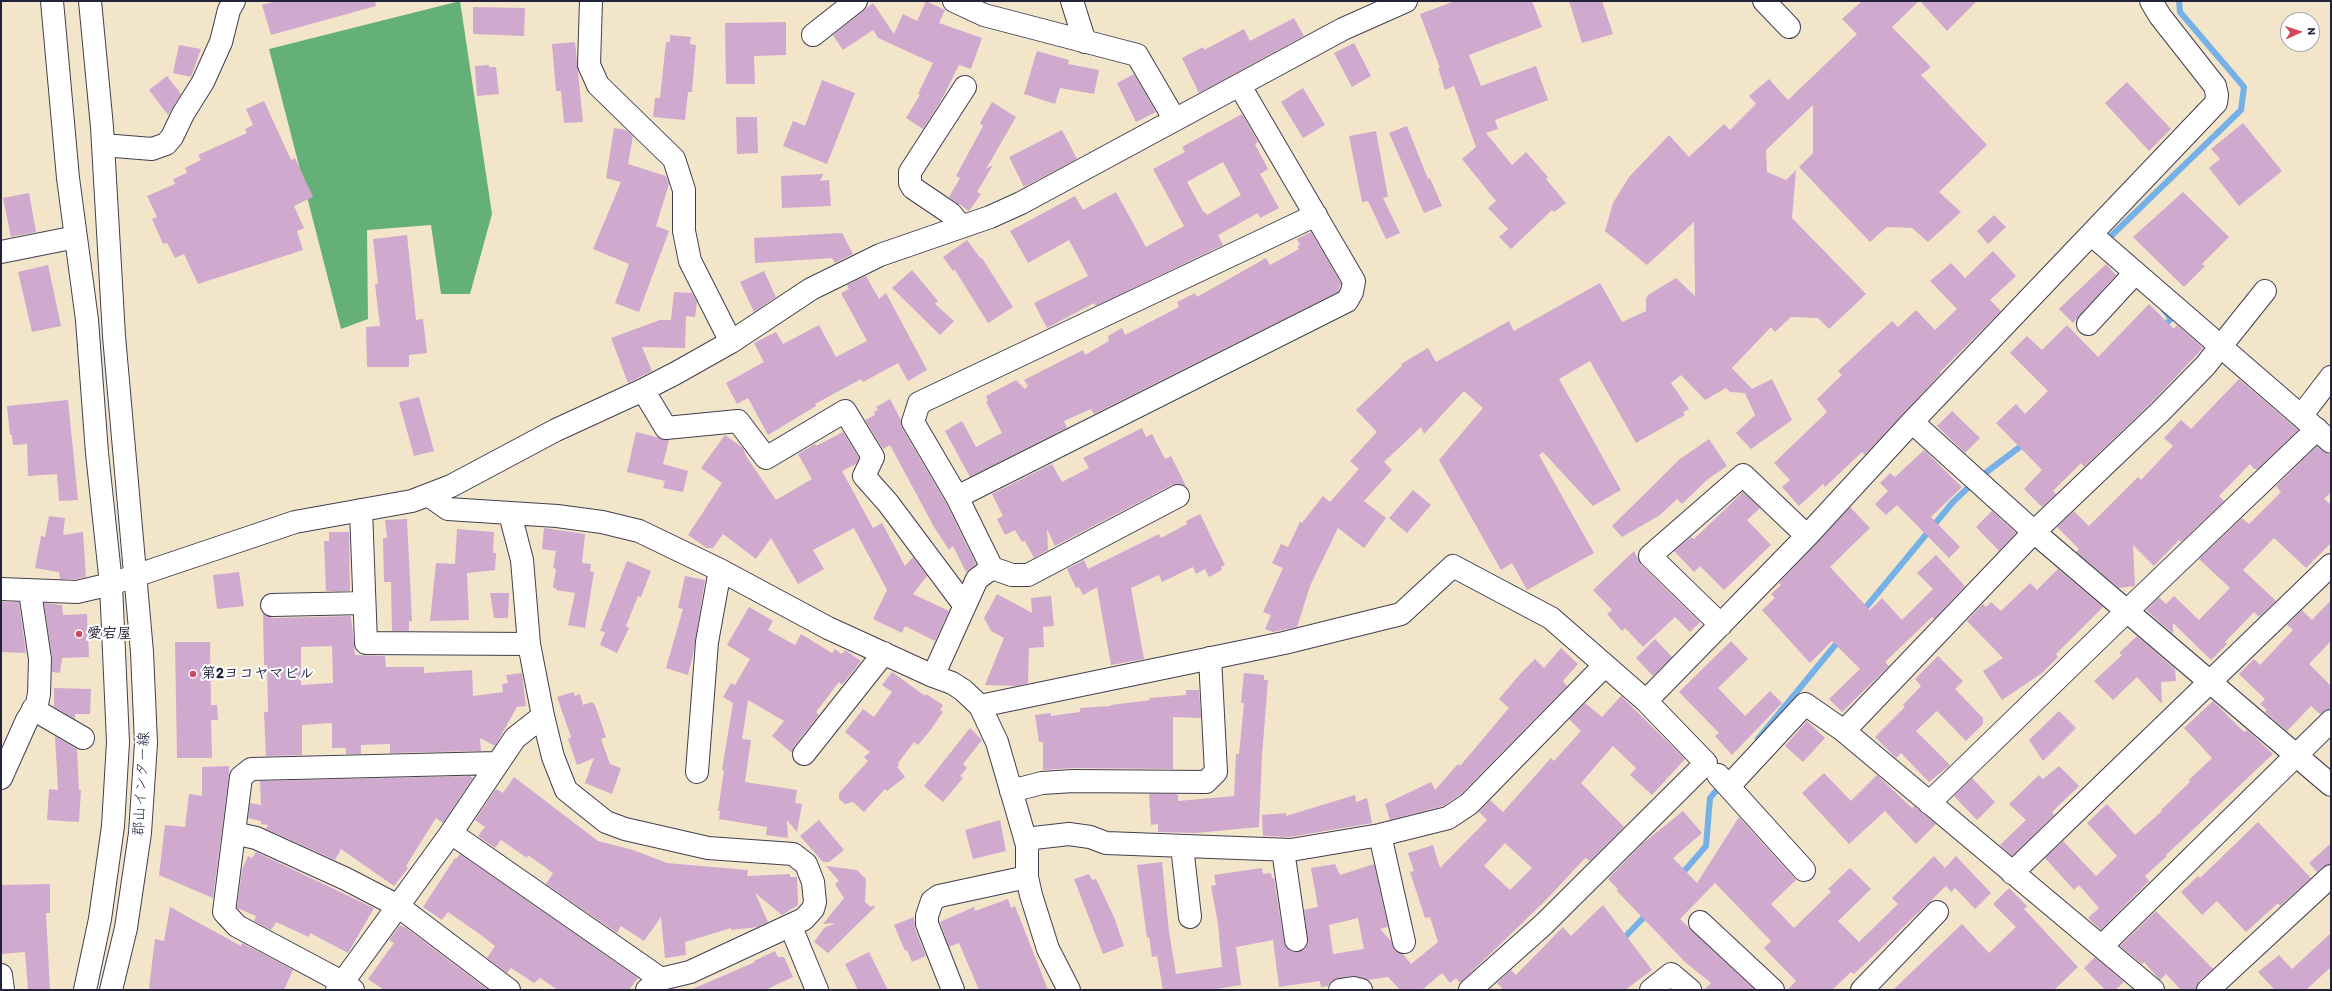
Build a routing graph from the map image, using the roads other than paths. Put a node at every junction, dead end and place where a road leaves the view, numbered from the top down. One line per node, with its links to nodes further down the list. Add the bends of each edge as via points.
1 (52, 1): 21 (street)
2 (90, 1): 17 (street, 郡山インター線)
3 (234, 1): 17 (street, via 229,10 221,42 203,82 166,144 152,149)
4 (591, 1): 26 (street, via 589,65 598,85 674,159 684,190 684,231 690,261)
5 (856, 1): 12 (street)
6 (954, 1): 13 (street, via 984,14)
7 (1072, 1): 13 (street)
8 (1406, 1): 15 (street, via 1358,21)
9 (1764, 1): 11 (street)
10 (2151, 1): 20 (street, via 2215,86 2216,103)
11 (1789, 27)
12 (813, 35)
13 (1085, 42): 16 (street, via 1137,55)
14 (965, 86): 19 (street, via 910,172 910,183 913,188 950,213)
15 (1240, 86): 16 (street); 18 (street)
16 (1175, 120): 19 (street, via 1021,203)
17 (103, 145): 43 (street, 郡山インター線, via 114,336)
18 (1316, 215): 35 (street, via 1354,281 1347,301); 35 (street, via 919,403 913,422)
19 (962, 227): 26 (street, via 880,255 811,289)
20 (2092, 235): 23 (street); 31 (street)
21 (76, 237): 22 (street); 44 (street, via 87,320 97,453)
22 (1, 252)
23 (2135, 273): 25 (street); 27 (street)
24 (2265, 291): 27 (street)
25 (2088, 324)
26 (731, 342): 29 (street)
27 (2220, 347): 30 (street); 38 (street, via 2160,412)
28 (2331, 377): 30 (street)
29 (643, 390): 33 (street, via 556,430 474,475); 48 (street, via 666,428 738,421 766,458 845,411 874,457 864,476 888,503)
30 (2301, 416): 32 (street)
31 (1912, 422): 38 (street); 39 (street)
32 (2324, 436): 50 (street)
33 (428, 494): 36 (street, via 412,501); 37 (street, via 448,509)
34 (1178, 496): 41 (street, via 1028,575 1012,575)
35 (957, 497): 41 (street)
36 (361, 510): 43 (street, via 295,522); 47 (street)
37 (510, 514): 42 (street, via 572,518 639,531); 52 (street, via 522,560)
38 (2034, 532): 50 (street); 63 (street)
39 (1807, 536): 51 (street); 51 (street, via 1743,475 1650,556)
40 (2331, 565): 57 (street)
41 (992, 568): 48 (street, via 977,579)
42 (720, 570): 53 (street, via 828,628); 69 (street, via 707,642)
43 (136, 576): 44 (street); 98 (street, 郡山インター線, via 146,743 140,833 126,928)
44 (111, 584): 46 (street, via 77,592); 97 (street, via 118,742 113,826 100,919)
45 (1, 589): 46 (street)
46 (30, 592): 60 (street, via 40,660 39,694)
47 (364, 603): 49 (street); 52 (street, via 366,643)
48 (965, 604): 56 (street)
49 (272, 605)
50 (2128, 610): 57 (street); 74 (street)
51 (1721, 625): 58 (street)
52 (529, 644): 61 (street)
53 (884, 653): 56 (street); 65 (street)
54 (1210, 658): 55 (street, via 1401,614 1453,566 1551,618); 59 (street); 73 (street, via 1216,772 1212,778 1206,782 1065,782 1026,786)
55 (1605, 665): 58 (street); 77 (street, via 1459,812 1448,818)
56 (933, 676): 59 (street, via 952,683)
57 (2209, 682): 66 (street); 82 (street)
58 (1646, 701): 68 (street)
59 (980, 706): 73 (street, via 997,742)
60 (33, 709): 64 (street); 70 (street)
61 (543, 716): 67 (street, via 515,738); 89 (street, via 553,757 566,790 606,822 625,829 708,848 785,852 799,858 810,872 815,902 813,909 804,919)
62 (2331, 721): 66 (street)
63 (1844, 731): 72 (street, via 1805,704); 74 (street)
64 (83, 738)
65 (804, 754)
66 (2296, 754): 71 (street); 92 (street)
67 (498, 763): 75 (street, via 251,769 241,777); 76 (street)
68 (1706, 763): 72 (street); 105 (street, via 1544,924)
69 (697, 772)
70 (1, 778)
71 (2331, 785)
72 (1729, 786): 81 (street)
73 (1011, 791): 78 (street)
74 (1929, 803): 82 (street)
75 (234, 833): 85 (street, via 270,844); 95 (street, via 224,912 237,926)
76 (452, 834): 85 (street); 94 (street)
77 (1380, 835): 80 (street, via 1317,847); 91 (street)
78 (1026, 839): 79 (street, via 1075,835 1106,843); 84 (street)
79 (1182, 846): 80 (street); 87 (street)
80 (1283, 850): 90 (street)
81 (1804, 870)
82 (2012, 873): 92 (street)
83 (2331, 876): 111 (street)
84 (1027, 877): 101 (street, via 939,896 932,901 927,924); 102 (street, via 1048,949)
85 (398, 906): 95 (street); 99 (street)
86 (1937, 912): 109 (street)
87 (1190, 917)
88 (1700, 922): 108 (street)
89 (791, 927): 94 (street, via 690,972); 100 (street)
90 (1296, 940)
91 (1404, 942)
92 (2102, 946): 110 (street)
93 (1, 975): 96 (street)
94 (654, 985)
95 (344, 987)
96 (2, 990)
97 (85, 990)
98 (111, 990)
99 (509, 990)
100 (817, 990)
101 (953, 990)
102 (1069, 990)
103 (1340, 990): 104 (street)
104 (1361, 990)
105 (1470, 990)
106 (1651, 990): 107 (street, via 1671,974)
107 (1690, 990)
108 (1773, 990)
109 (1862, 990)
110 (2153, 990)
111 (2208, 990)

